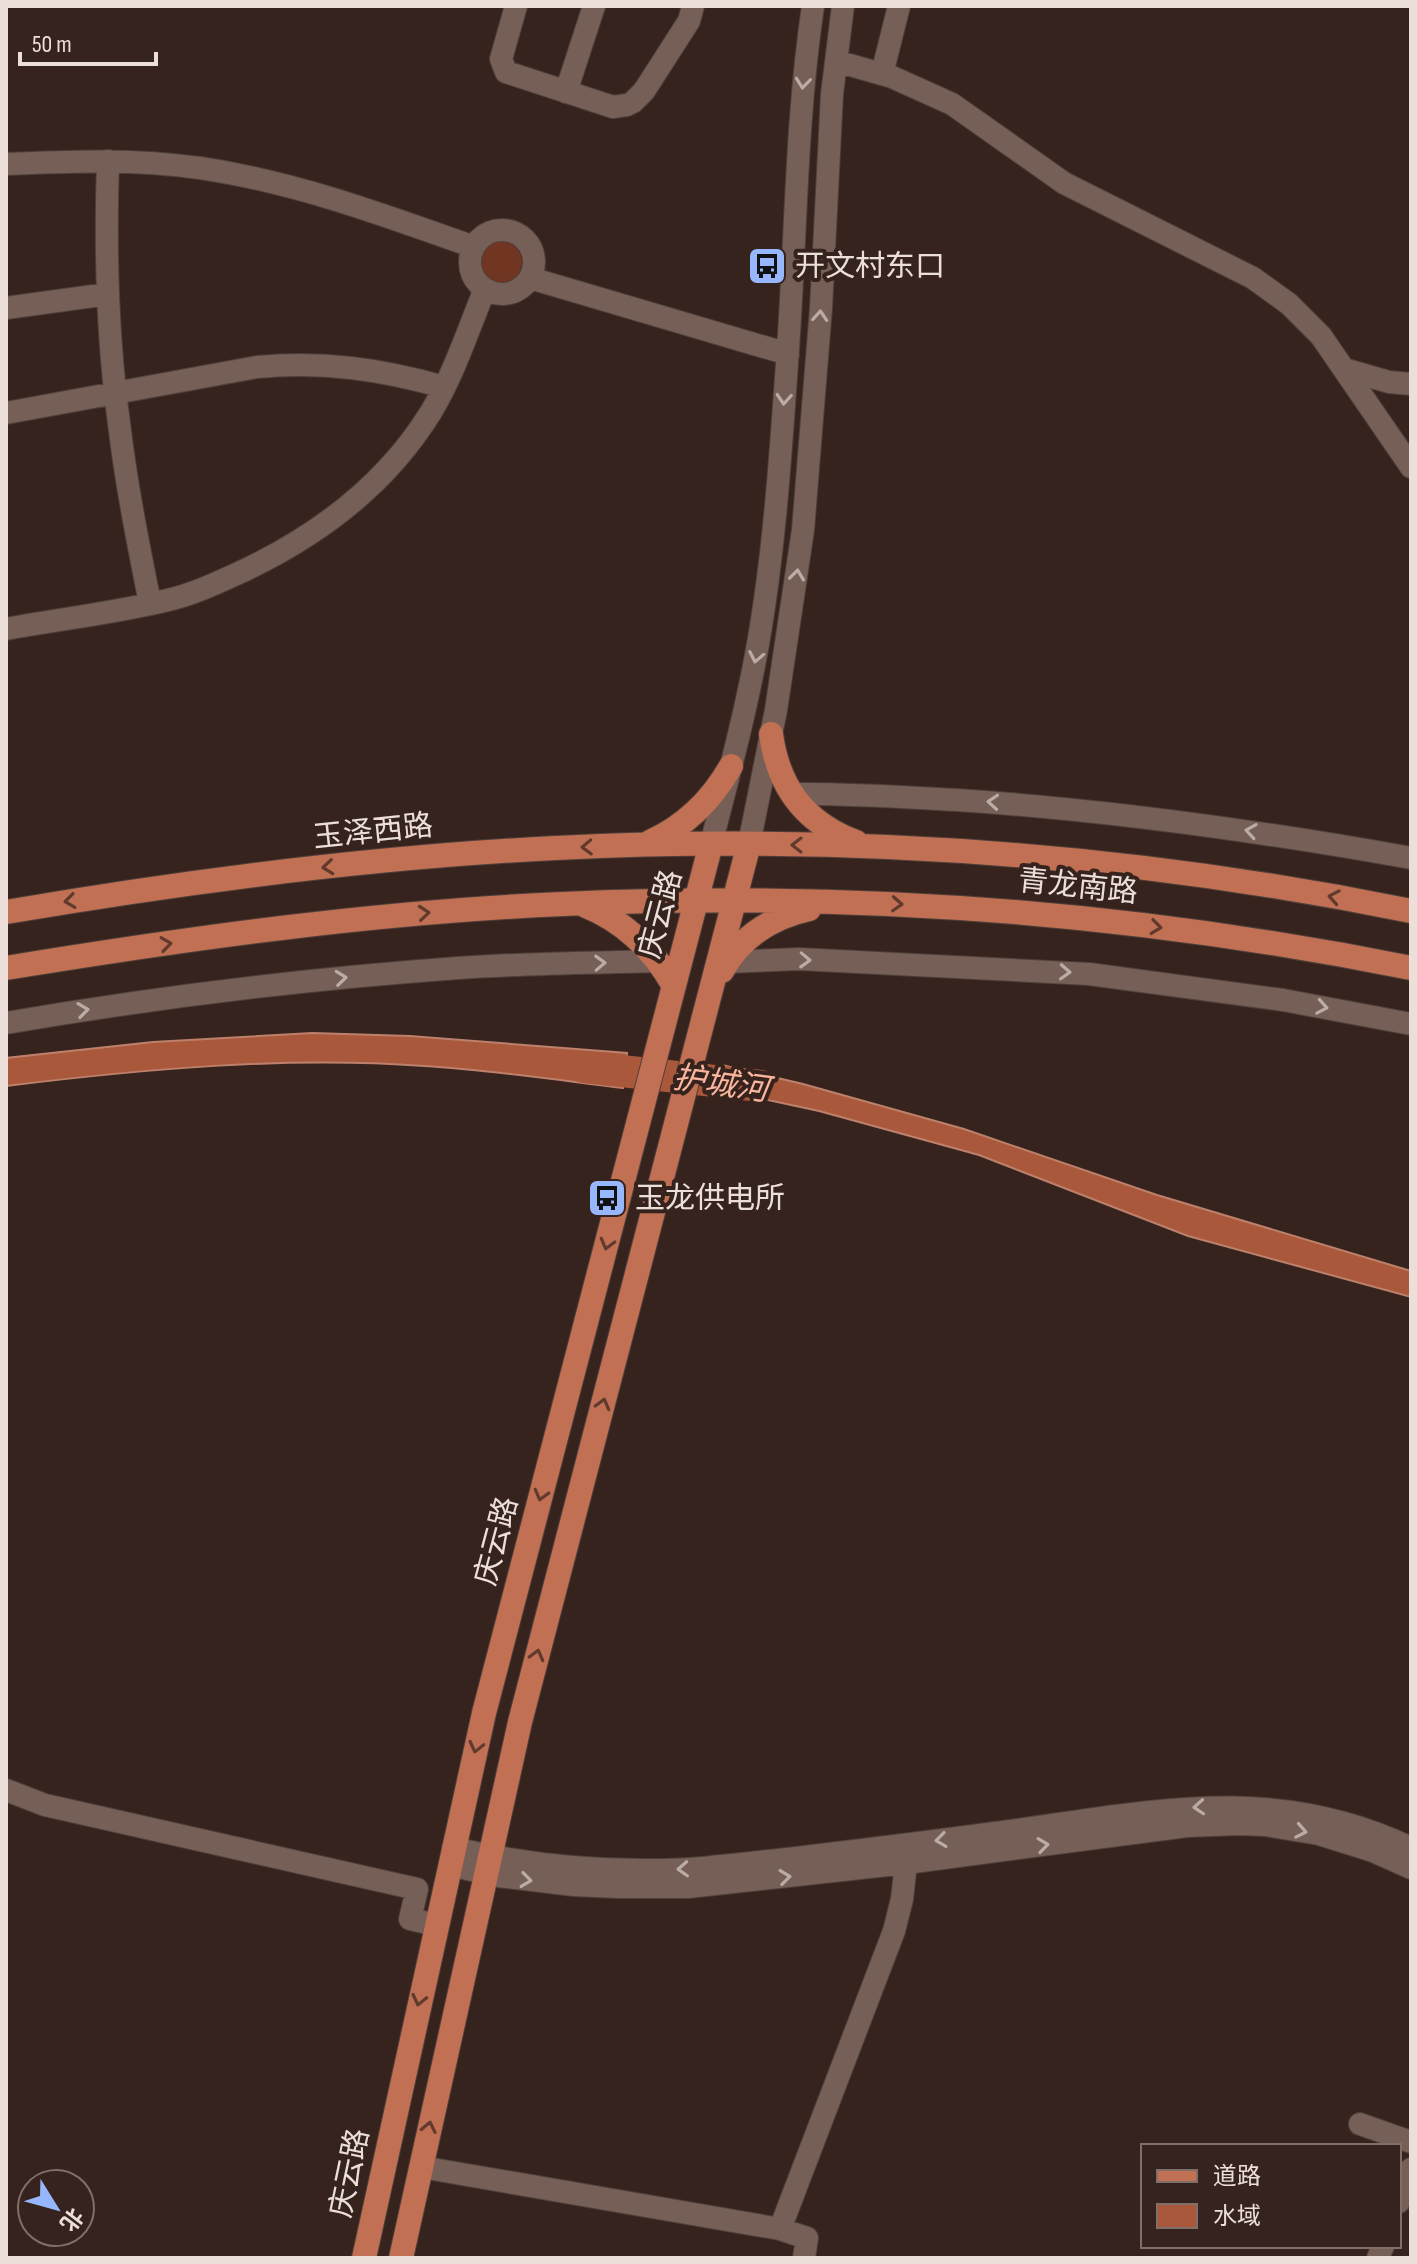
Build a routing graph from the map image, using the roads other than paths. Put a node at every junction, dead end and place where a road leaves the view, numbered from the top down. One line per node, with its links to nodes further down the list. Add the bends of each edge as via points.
1 (516, 6): 9 (street, via 501,59 506,72)
2 (594, 6): 9 (street)
3 (693, 6): 9 (street, via 689,21 633,102 613,107)
4 (813, 6): 17 (street, one-way to 17, via 802,91)
5 (843, 6): 7 (street)
6 (899, 6): 8 (street)
7 (836, 61): 8 (street); 26 (street, one-way to 7, via 803,530)
8 (882, 74): 18 (street, via 952,104 1064,183 1272,290 1321,336)
9 (566, 92)
10 (108, 161): 11 (street); 12 (street, via 198,168 274,182); 15 (street)
11 (6, 164)
12 (474, 247): 13 (street, via 495,231 521,236 532,251); 14 (street, via 472,273)
13 (530, 278): 14 (street, via 508,293); 17 (street)
14 (485, 289): 20 (street)
15 (108, 294): 16 (street); 21 (street)
16 (6, 308)
17 (788, 354): 27 (street, one-way to 27, via 765,598)
18 (1344, 369): 19 (street); 23 (street)
19 (1411, 384)
20 (444, 387): 21 (street, via 372,370 294,363); 24 (street, via 413,439 345,510 229,578)
21 (115, 393): 22 (street); 24 (street)
22 (6, 413)
23 (1411, 467)
24 (150, 603): 25 (street)
25 (6, 629)
26 (771, 734): 28 (main road); 30 (street)
27 (731, 766): 29 (street); 31 (main road, via 688,819)
28 (792, 794): 32 (main road, via 835,833); 33 (street, one-way to 28, via 1107,812 916,797)
29 (711, 844): 30 (main road, 玉泽西路); 31 (main road, 玉泽西路); 34 (main road, 庆云路)
30 (749, 844): 32 (main road, 青龙南路, one-way to 30); 35 (main road)
31 (643, 845): 39 (main road, 玉泽西路, one-way to 39, via 388,860)
32 (894, 848): 38 (main road, 青龙南路, one-way to 32, via 1202,876)
33 (1411, 858)
34 (697, 900): 35 (main road); 37 (main road); 44 (main road, 庆云路)
35 (735, 900): 36 (main road, 青龙南路); 45 (main road)
36 (841, 902): 41 (main road, via 772,921); 43 (main road, 青龙南路, one-way to 43, via 1095,919)
37 (578, 903): 40 (main road, via 622,925); 42 (main road, one-way to 37, via 294,927)
38 (1411, 911)
39 (6, 912)
40 (658, 961): 44 (main road); 46 (street, one-way to 40, via 352,977 461,967)
41 (727, 962): 45 (main road); 47 (street, one-way to 47, via 799,959 1089,974 1283,1000)
42 (6, 968)
43 (1411, 968)
44 (674, 986): 50 (main road, 庆云路, one-way to 50, via 484,1713)
45 (711, 991): 52 (main road, one-way to 45)
46 (6, 1023)
47 (1411, 1024)
48 (6, 1790): 54 (street, via 45,1805 417,1889 410,1919)
49 (1411, 1848): 52 (street, one-way to 52, via 1323,1817 1213,1806 687,1869)
50 (452, 1857): 52 (street); 54 (main road, 庆云路)
51 (906, 1863): 52 (street, one-way to 51, via 574,1885 652,1888); 53 (street, one-way to 53, via 1187,1826 1239,1824 1319,1834); 60 (street, via 894,1931)
52 (487, 1864): 57 (main road, one-way to 52)
53 (1411, 1868)
54 (436, 1925): 61 (main road, 庆云路, one-way to 61)
55 (1360, 2124): 56 (street)
56 (1411, 2142)
57 (421, 2167): 60 (street); 62 (main road)
58 (1411, 2169): 59 (street)
59 (1401, 2196)
60 (780, 2229): 63 (street, via 807,2238)
61 (364, 2258)
62 (401, 2258)
63 (804, 2258)

